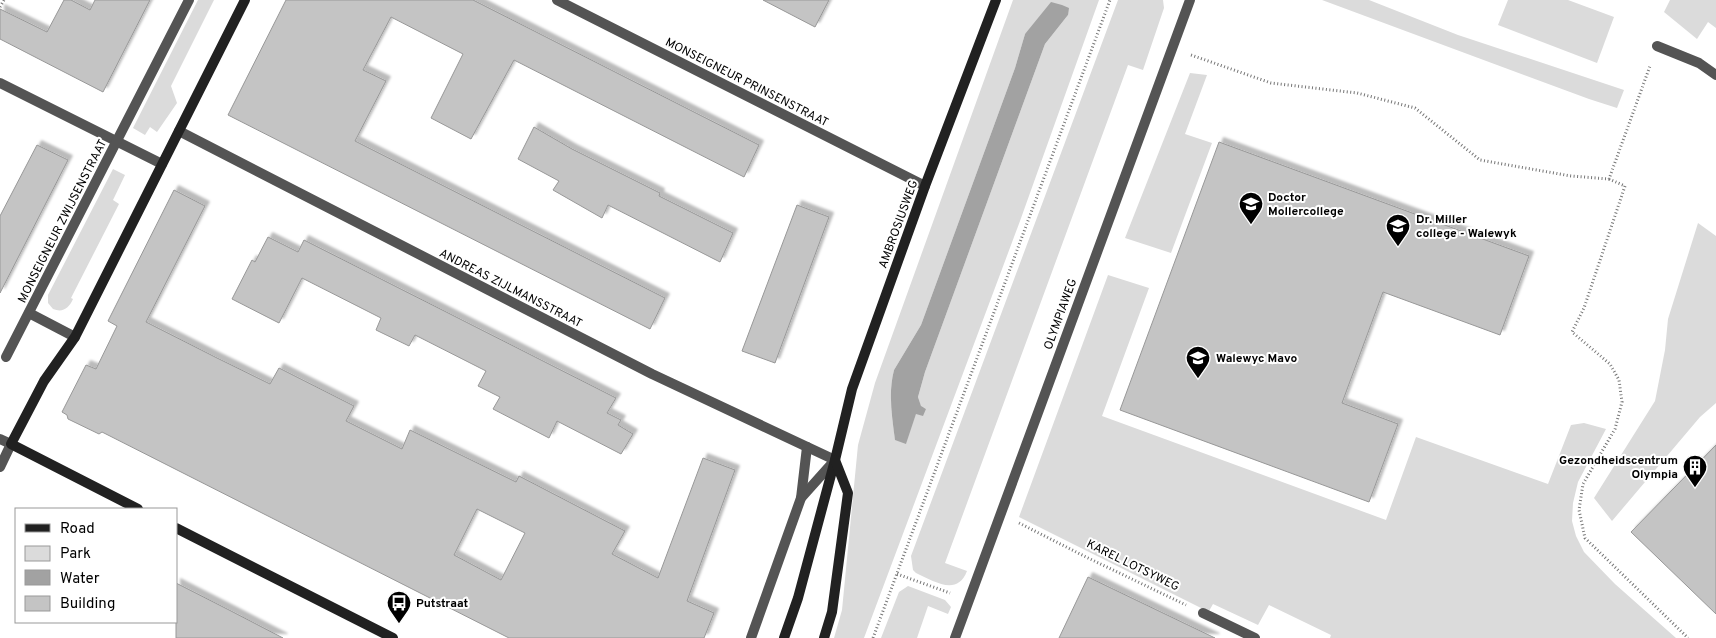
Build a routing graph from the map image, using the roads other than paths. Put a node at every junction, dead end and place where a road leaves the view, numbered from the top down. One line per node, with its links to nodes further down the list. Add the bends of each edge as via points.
1 (189, 0): 10 (street, MONSEIGNEUR ZWIJSENSTRAAT)
2 (246, 0): 9 (street)
3 (557, 0): 12 (street, MONSEIGNEUR PRINSENSTRAAT)
4 (996, 0): 12 (street, AMBROSIUSWEG)
5 (1190, 0): 29 (street, OLYMPIAWEG)
6 (1658, 46): 7 (street, via 1699,63)
7 (1716, 75)
8 (0, 82): 10 (street)
9 (179, 131): 11 (street); 18 (street, ANDREAS ZIJLMANSSTRAAT, via 652,374)
10 (117, 141): 11 (street, MONSEIGNEUR ZWIJSENSTRAAT); 13 (street, MONSEIGNEUR ZWIJSENSTRAAT)
11 (162, 164): 14 (street)
12 (925, 186): 19 (street, AMBROSIUSWEG, via 852,389)
13 (29, 313): 14 (street, MONSEIGNEUR ZWIJSENSTRAAT); 15 (street, MONSEIGNEUR ZWIJSENSTRAAT)
14 (75, 337): 17 (street, via 44,382)
15 (6, 357)
16 (0, 439): 17 (street)
17 (11, 444): 20 (street); 22 (street)
18 (808, 447): 19 (street, ANDREAS ZIJLMANSSTRAAT); 21 (street, AMBROSIUSWEG)
19 (835, 460): 21 (street, AMBROSIUSWEG); 27 (street, AMBROSIUSWEG); 28 (street, via 848,492 832,612)
20 (0, 467)
21 (801, 498): 26 (street, AMBROSIUSWEG)
22 (136, 508)
23 (178, 529): 25 (street)
24 (1203, 613): 30 (street)
25 (393, 638)
26 (751, 638)
27 (784, 638)
28 (824, 638)
29 (955, 638)
30 (1255, 638)

